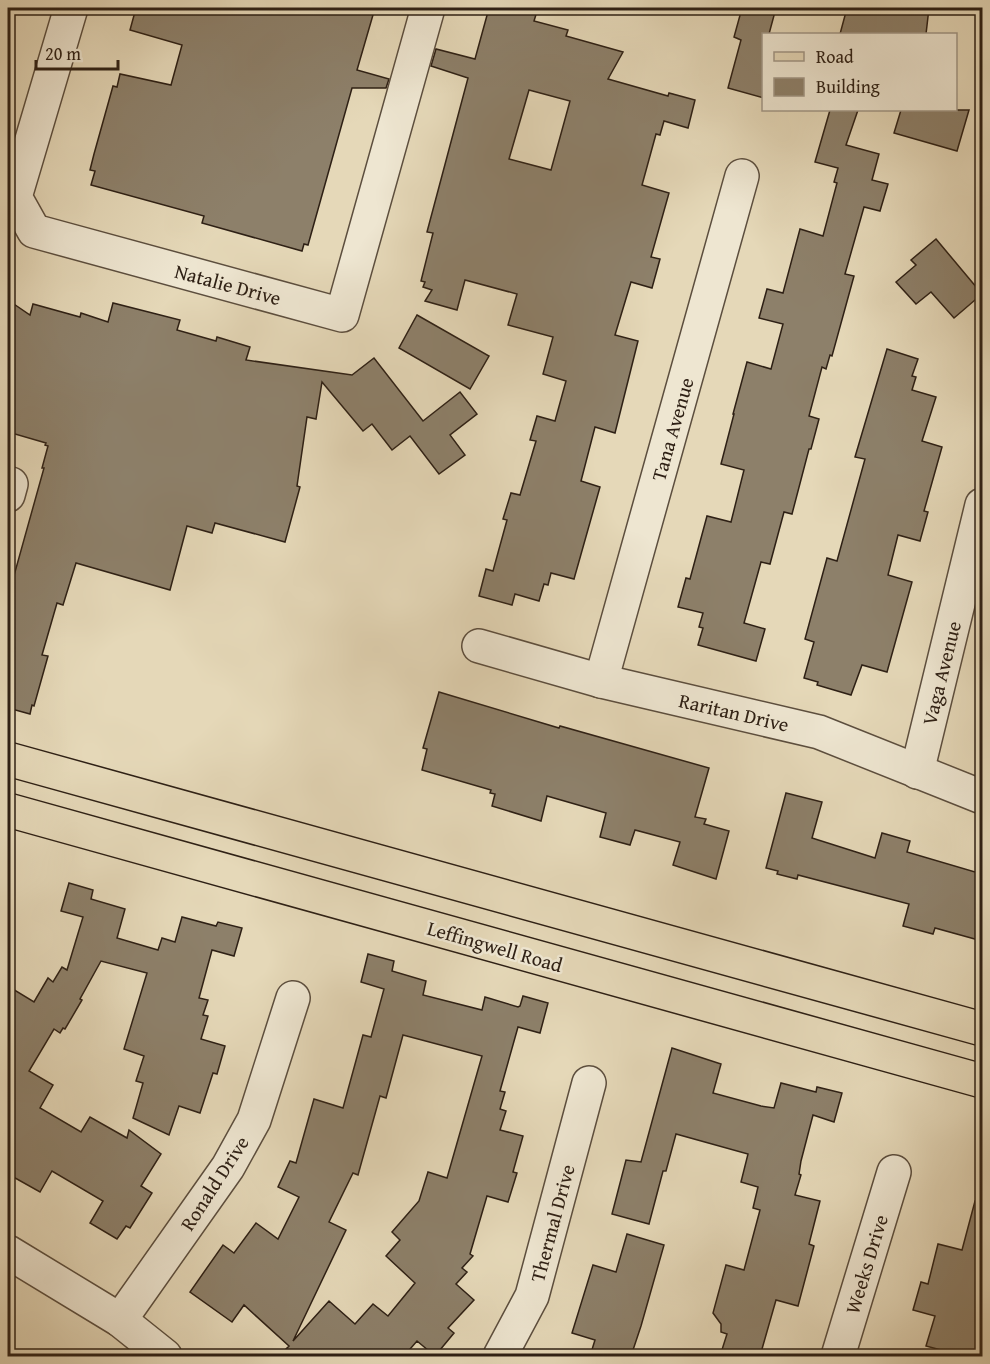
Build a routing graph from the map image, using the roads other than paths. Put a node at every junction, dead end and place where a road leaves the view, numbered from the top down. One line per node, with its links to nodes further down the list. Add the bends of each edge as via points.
1 (69, 8): 2 (street, Natalie Drive, via 15,197 34,231 342,315)
2 (428, 8)
3 (742, 176): 6 (street, Tana Avenue)
4 (982, 505): 8 (street, Vaga Avenue)
5 (479, 646): 6 (street, Raritan Drive)
6 (601, 681): 8 (street, Raritan Drive, via 819,732)
7 (8, 759): 12 (main road)
8 (916, 772): 9 (street, Raritan Drive)
9 (982, 796)
10 (8, 810): 13 (main road, Leffingwell Road)
11 (293, 998): 17 (street, Ronald Drive, via 254,1120 228,1167)
12 (982, 1029)
13 (982, 1081)
14 (589, 1083): 19 (street, Thermal Drive, via 532,1296)
15 (894, 1172): 20 (street, Weeks Drive)
16 (8, 1252): 17 (street)
17 (120, 1320): 18 (street)
18 (165, 1356)
19 (500, 1356)
20 (838, 1356)

